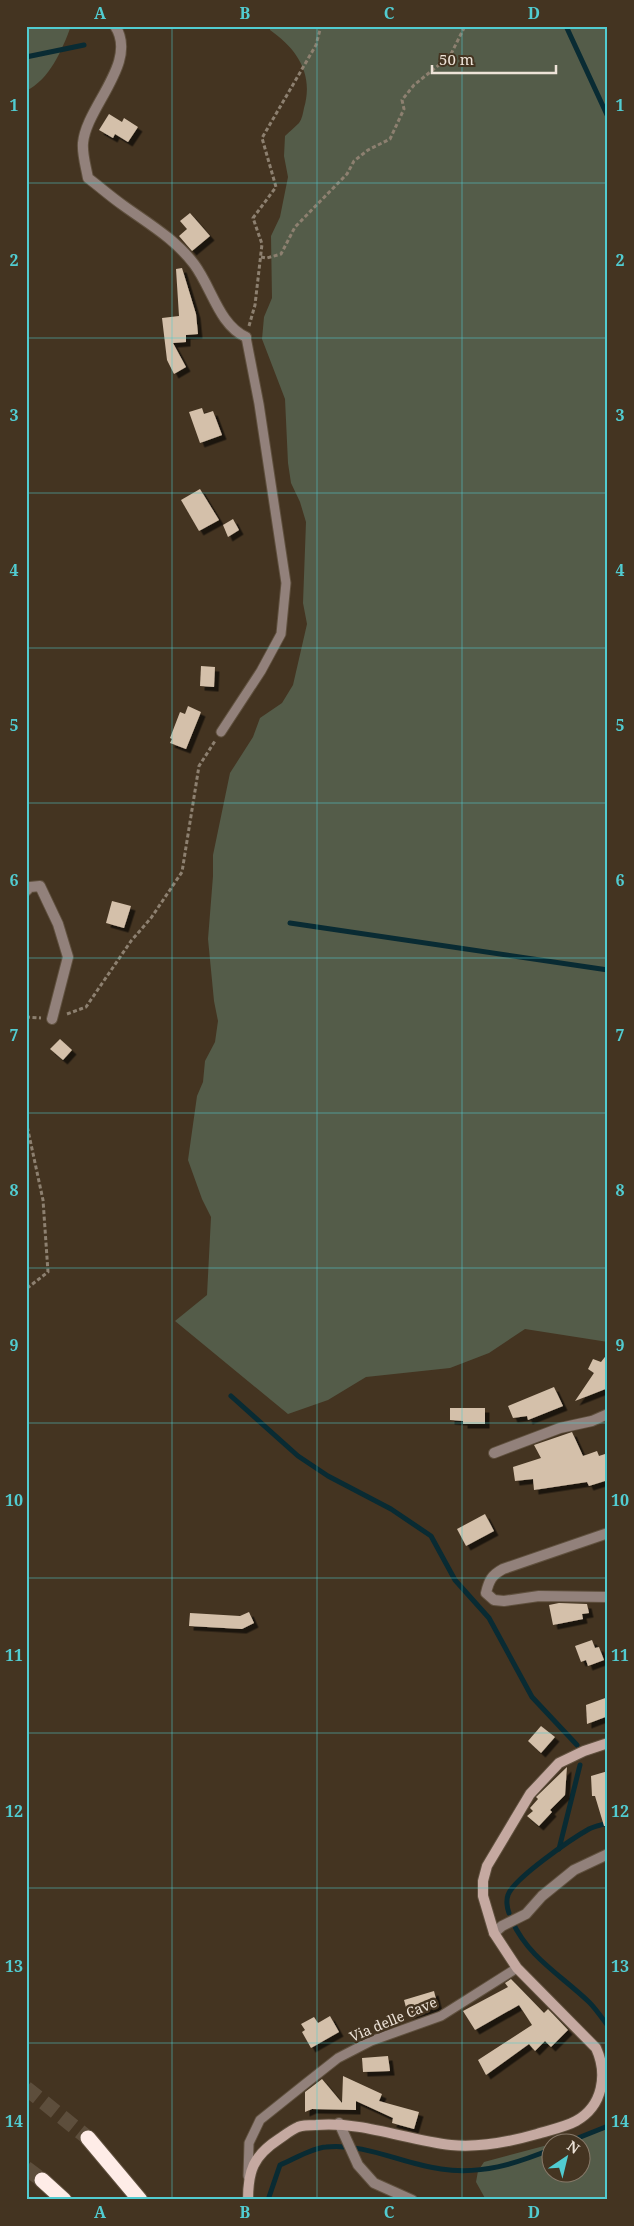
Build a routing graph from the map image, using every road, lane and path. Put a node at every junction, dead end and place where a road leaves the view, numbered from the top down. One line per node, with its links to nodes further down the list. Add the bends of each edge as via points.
1 (115, 26): 5 (street, via 121,47 118,64 91,116 82,144 88,178 175,242 211,290 226,321)
2 (321, 26): 4 (path, via 316,45 262,138 276,187 253,218 262,244)
3 (465, 26): 4 (path, via 450,56 414,85 402,100 404,109 390,139 354,160 348,174 295,227 280,254)
4 (261, 257): 5 (path, via 255,305)
5 (246, 337): 6 (lane, via 286,583 281,634 261,671)
6 (220, 732): 9 (path, via 199,766 182,872 86,1007)
7 (26, 891): 9 (street, via 40,886 58,924 68,957)
8 (26, 1017): 9 (path)
9 (52, 1019)
10 (26, 1121): 11 (path, via 43,1200 48,1272)
11 (26, 1289)
12 (608, 1414): 13 (street)
13 (494, 1453)
14 (608, 1533): 15 (street, via 503,1569 488,1582 486,1593 494,1600 504,1601 539,1596)
15 (608, 1597)
16 (608, 1743): 18 (street, via 560,1763 530,1794 488,1866 483,1881 482,1896)
17 (608, 1854): 18 (street, via 574,1870 526,1914)
18 (494, 1933): 19 (street)
19 (517, 1968): 20 (street, via 589,2040 600,2058 601,2089 585,2115 567,2125 479,2146 450,2145); 22 (lane, Via delle Cave, via 441,2016 371,2041 338,2058 260,2120 249,2142)
20 (340, 2127): 22 (street, via 299,2126 270,2145); 27 (street, via 358,2165 374,2183)
21 (88, 2138): 25 (highway)
22 (248, 2176): 26 (street)
23 (42, 2180): 24 (highway)
24 (64, 2200)
25 (140, 2200)
26 (248, 2200)
27 (412, 2200)

